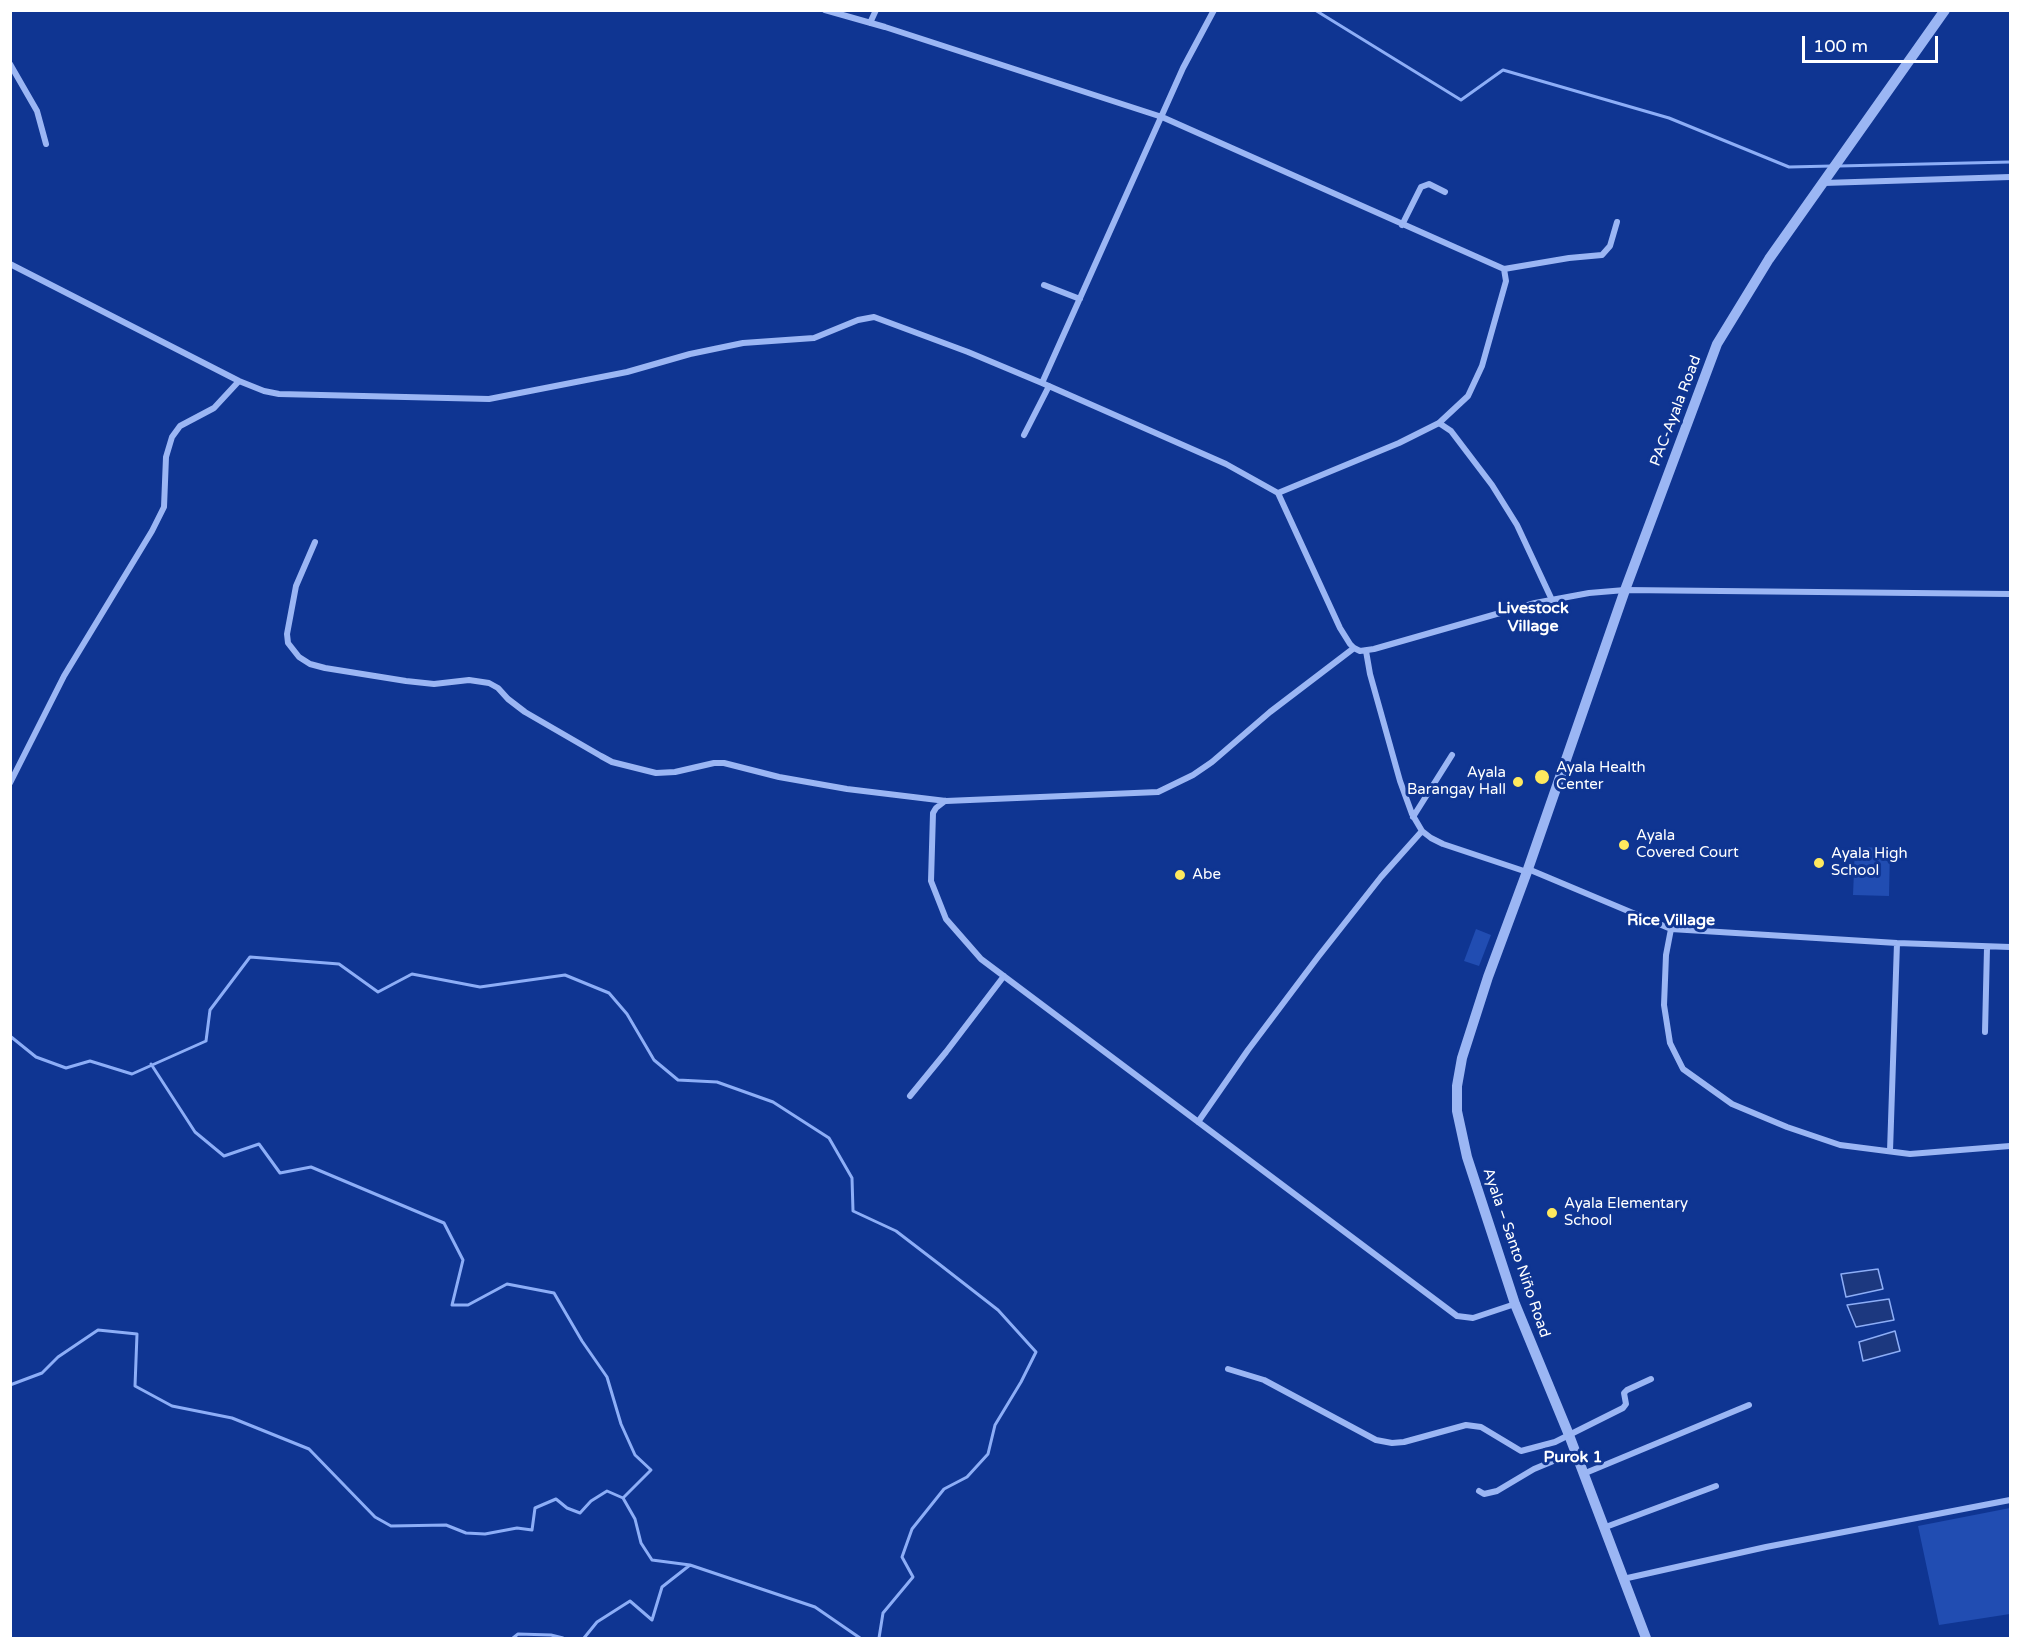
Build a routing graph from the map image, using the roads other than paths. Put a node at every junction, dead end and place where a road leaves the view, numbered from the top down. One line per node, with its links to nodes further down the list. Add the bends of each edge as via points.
1 (825, 10): 5 (street)
2 (876, 10): 5 (street)
3 (1214, 10): 7 (street)
4 (1945, 10): 10 (street, PAC-Ayala Road)
5 (870, 23): 7 (street)
6 (10, 64): 8 (street, via 38,111)
7 (1162, 117): 13 (street); 17 (street)
8 (46, 144)
9 (2010, 177): 10 (street)
10 (1826, 180): 25 (street, PAC-Ayala Road, via 1769,259 1718,344)
11 (1445, 192): 13 (street, via 1429,184 1421,187)
12 (1617, 222): 15 (street, via 1610,246 1602,255)
13 (1402, 225): 15 (street)
14 (10, 264): 18 (street)
15 (1504, 269): 21 (street, via 1506,281 1482,366 1468,396)
16 (1044, 285): 17 (street)
17 (1080, 299): 19 (street)
18 (239, 381): 19 (street, via 279,394 489,399 627,372 743,343 814,338 874,316); 31 (street, via 214,408 180,426 172,437 166,457 164,507 64,676)
19 (1042, 383): 20 (street)
20 (1049, 386): 22 (street); 23 (street, via 1226,464)
21 (1439, 423): 23 (street); 27 (street, via 1451,431 1492,485 1517,525)
22 (1024, 435)
23 (1278, 493): 28 (street, via 1340,628)
24 (315, 542): 32 (street, via 296,586 286,634 292,650 310,664 434,684 469,680 489,683 570,739 612,762 645,771 675,772 724,763 848,789)
25 (1625, 590): 26 (street); 27 (street); 35 (street, PAC-Ayala Road)
26 (2010, 594)
27 (1552, 600): 29 (street)
28 (1354, 648): 29 (street); 32 (street, via 1212,762 1168,789 1151,793)
29 (1366, 651): 33 (street)
30 (1452, 755): 33 (street)
31 (10, 783)
32 (946, 801): 40 (street, via 933,813 932,881 946,919 981,959)
33 (1413, 817): 34 (street)
34 (1422, 831): 35 (street, via 1443,844); 43 (street, via 1318,957)
35 (1527, 871): 36 (street); 46 (street, Ayala – Santo Niño Road, via 1485,987 1457,1086 1457,1111 1467,1156)
36 (1671, 929): 37 (street); 45 (street, via 1664,1005 1670,1043 1683,1069 1732,1104 1787,1127 1840,1144)
37 (1897, 943): 39 (street); 45 (street)
38 (2010, 947): 39 (street)
39 (1987, 948): 41 (street)
40 (1004, 976): 42 (street); 43 (street)
41 (1985, 1032)
42 (910, 1096)
43 (1198, 1122): 46 (street, via 1457,1316 1473,1318)
44 (2010, 1146): 45 (street, via 1910,1154)
45 (1890, 1151)
46 (1515, 1304): 50 (street, Ayala – Santo Niño Road)
47 (1228, 1369): 50 (street, via 1264,1380 1376,1440 1404,1442 1466,1425 1481,1427 1521,1451)
48 (1651, 1379): 50 (street, via 1627,1390 1623,1408)
49 (1749, 1405): 52 (street)
50 (1569, 1435): 51 (street, Ayala – Santo Niño Road)
51 (1575, 1452): 52 (street, Ayala – Santo Niño Road); 54 (street, via 1534,1469 1497,1491)
52 (1582, 1475): 56 (street, Ayala – Santo Niño Road)
53 (1716, 1486): 56 (street)
54 (1479, 1491)
55 (2010, 1500): 57 (street)
56 (1603, 1528): 57 (street, Ayala – Santo Niño Road)
57 (1623, 1579): 58 (street, Ayala – Santo Niño Road)
58 (1646, 1638)

